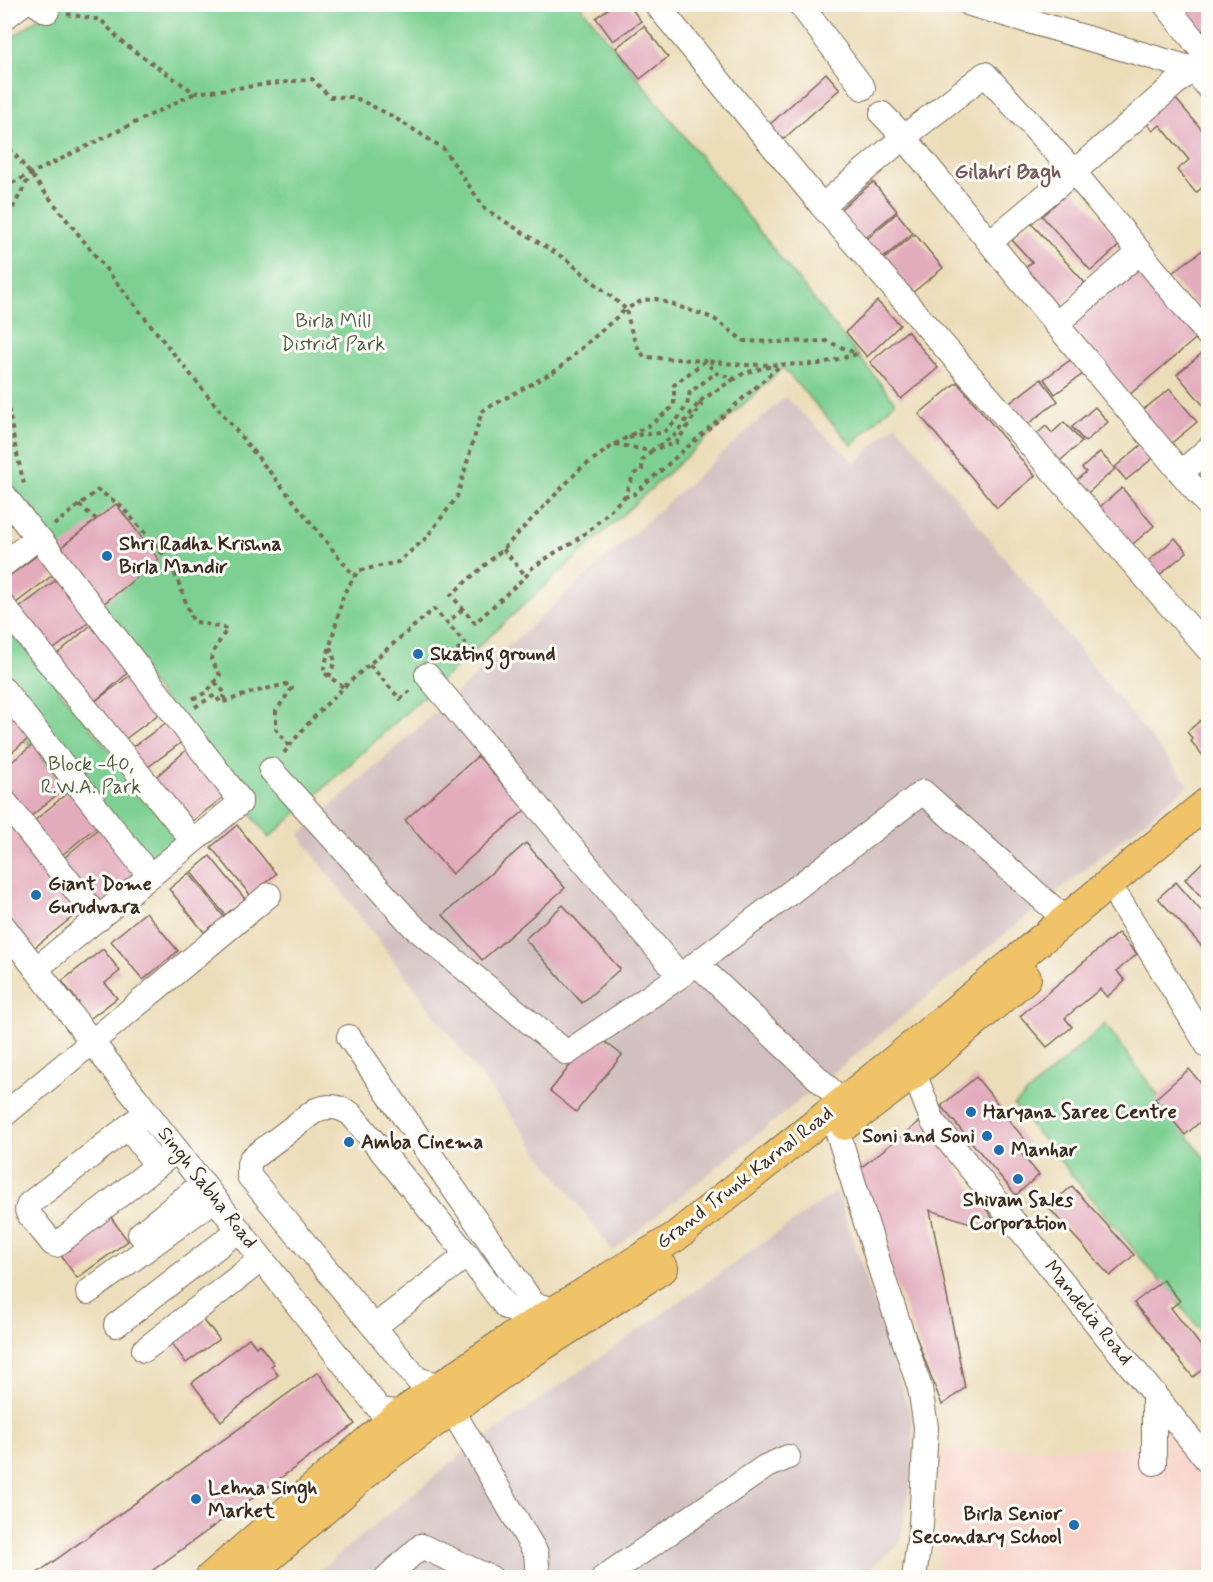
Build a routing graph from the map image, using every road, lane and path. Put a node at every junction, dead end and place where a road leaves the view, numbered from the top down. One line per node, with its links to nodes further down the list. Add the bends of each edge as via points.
1 (22, 4): 8 (street)
2 (656, 4): 20 (street)
3 (800, 4): 12 (street)
4 (969, 4): 9 (street)
5 (1040, 4): 9 (street)
6 (1165, 4): 10 (street)
7 (42, 8): 13 (path, via 101,20 124,44)
8 (4, 18)
9 (1057, 29): 10 (street)
10 (1203, 60): 11 (street); 17 (street)
11 (1209, 87)
12 (863, 88)
13 (195, 93): 18 (path); 24 (path, via 312,79 330,97 354,97 390,115 443,148 484,209 567,260)
14 (882, 114): 15 (street)
15 (904, 137): 17 (street, via 985,74); 20 (street); 22 (street)
16 (4, 141): 18 (path)
17 (1074, 172): 22 (street); 23 (street)
18 (31, 174): 19 (path); 21 (path); 45 (path)
19 (4, 187)
20 (822, 206): 49 (street)
21 (4, 224)
22 (990, 242): 25 (street)
23 (1140, 252): 25 (street); 26 (street)
24 (626, 309): 27 (path, via 634,339 645,357); 28 (path, via 644,300 656,300 713,318 744,341 826,341 858,354 819,364); 45 (path, via 557,370 482,411 457,497 426,538 398,562 358,571)
25 (1056, 324): 35 (street)
26 (1209, 335)
27 (705, 361): 28 (path); 29 (path); 32 (path, via 674,385 674,406)
28 (782, 364): 30 (path); 37 (path, via 633,495)
29 (716, 373): 30 (path); 32 (path, via 690,392 687,405 663,433 638,435)
30 (735, 379): 34 (path, via 700,400 675,435)
31 (4, 382): 36 (path, via 15,446)
32 (615, 444): 34 (path); 42 (path, via 579,469)
33 (1209, 449): 35 (street)
34 (652, 451): 37 (path, via 642,461 642,470 634,474)
35 (1181, 472): 39 (street)
36 (15, 493): 41 (street)
37 (624, 497): 44 (path, via 592,528)
38 (79, 505): 40 (path); 41 (path); 52 (path, via 98,490 121,506 171,563 193,621 226,629 211,659 220,675)
39 (1209, 505)
40 (96, 519)
41 (37, 538): 43 (street); 61 (street, via 240,800)
42 (503, 549): 44 (path); 47 (path, via 451,595)
43 (4, 564)
44 (526, 576): 47 (path, via 475,623)
45 (355, 577): 48 (path, via 344,593)
46 (4, 607): 61 (street)
47 (463, 609): 53 (path, via 447,623 434,609)
48 (330, 647): 51 (path, via 335,661); 51 (path, via 323,672)
49 (1209, 649)
50 (427, 675): 69 (street)
51 (329, 677): 53 (path)
52 (215, 682): 55 (path); 55 (path, via 187,706 195,707 215,695 221,703)
53 (343, 687): 56 (path)
54 (4, 690): 62 (street)
55 (227, 700): 56 (path, via 286,684 292,688 276,711 276,729)
56 (289, 746): 57 (path)
57 (271, 770): 69 (street, via 413,926 567,1053)
58 (4, 801): 65 (street)
59 (1209, 802): 66 (main road, Grand Trunk Karnal Road)
60 (1209, 826): 64 (main road, Grand Trunk Karnal Road)
61 (193, 841): 62 (street)
62 (150, 876): 65 (street)
63 (269, 895): 71 (street)
64 (1120, 901): 72 (street); 73 (main road, Grand Trunk Karnal Road)
65 (99, 919): 68 (street)
66 (1065, 920): 69 (street, via 923,792); 73 (main road, Grand Trunk Karnal Road)
67 (4, 927): 68 (street, Singh Sabha Road)
68 (37, 968): 71 (street, Singh Sabha Road)
69 (688, 970): 74 (street)
70 (349, 1037): 87 (street, via 534,1305)
71 (92, 1042): 75 (street, Singh Sabha Road); 76 (street)
72 (1209, 1046)
73 (907, 1064): 74 (main road, Grand Trunk Karnal Road); 78 (main road, Grand Trunk Karnal Road); 91 (street, Mandelia Road, via 933,1122); 94 (street, Mandelia Road, via 940,1116)
74 (843, 1101): 87 (main road, Grand Trunk Karnal Road, via 675,1237)
75 (147, 1112): 77 (street); 79 (street, Singh Sabha Road)
76 (4, 1115)
77 (128, 1127): 80 (street); 80 (street, via 29,1204 28,1213 56,1245)
78 (837, 1130): 92 (main road, Grand Trunk Karnal Road, via 688,1252 525,1357); 104 (street, via 920,1388 926,1427)
79 (177, 1150): 80 (street); 81 (street, Singh Sabha Road)
80 (157, 1166)
81 (209, 1191): 82 (street, Singh Sabha Road); 83 (street); 86 (street)
82 (239, 1230): 85 (street, Singh Sabha Road); 88 (street)
83 (140, 1234)
84 (467, 1255): 87 (street, via 506,1307); 89 (street); 89 (street, via 351,1114 339,1107 316,1110 251,1159 249,1176)
85 (262, 1259): 90 (street); 93 (street, Singh Sabha Road, via 380,1410)
86 (88, 1292)
87 (547, 1316): 92 (main road, Grand Trunk Karnal Road, via 511,1338)
88 (116, 1325)
89 (374, 1327): 92 (street, via 417,1380)
90 (144, 1350)
91 (1154, 1393): 96 (street, Mandelia Road); 97 (street)
92 (447, 1398): 93 (main road, Grand Trunk Karnal Road); 102 (street, via 536,1553)
93 (411, 1423): 98 (main road, Grand Trunk Karnal Road, via 370,1439); 99 (main road, Grand Trunk Karnal Road, via 379,1462)
94 (1209, 1436)
95 (788, 1457): 103 (street, via 765,1467)
96 (1209, 1461)
97 (1154, 1463)
98 (210, 1578)
99 (244, 1578)
100 (386, 1578): 101 (street, via 421,1546)
101 (491, 1578)
102 (538, 1578)
103 (603, 1578)
104 (914, 1578)

